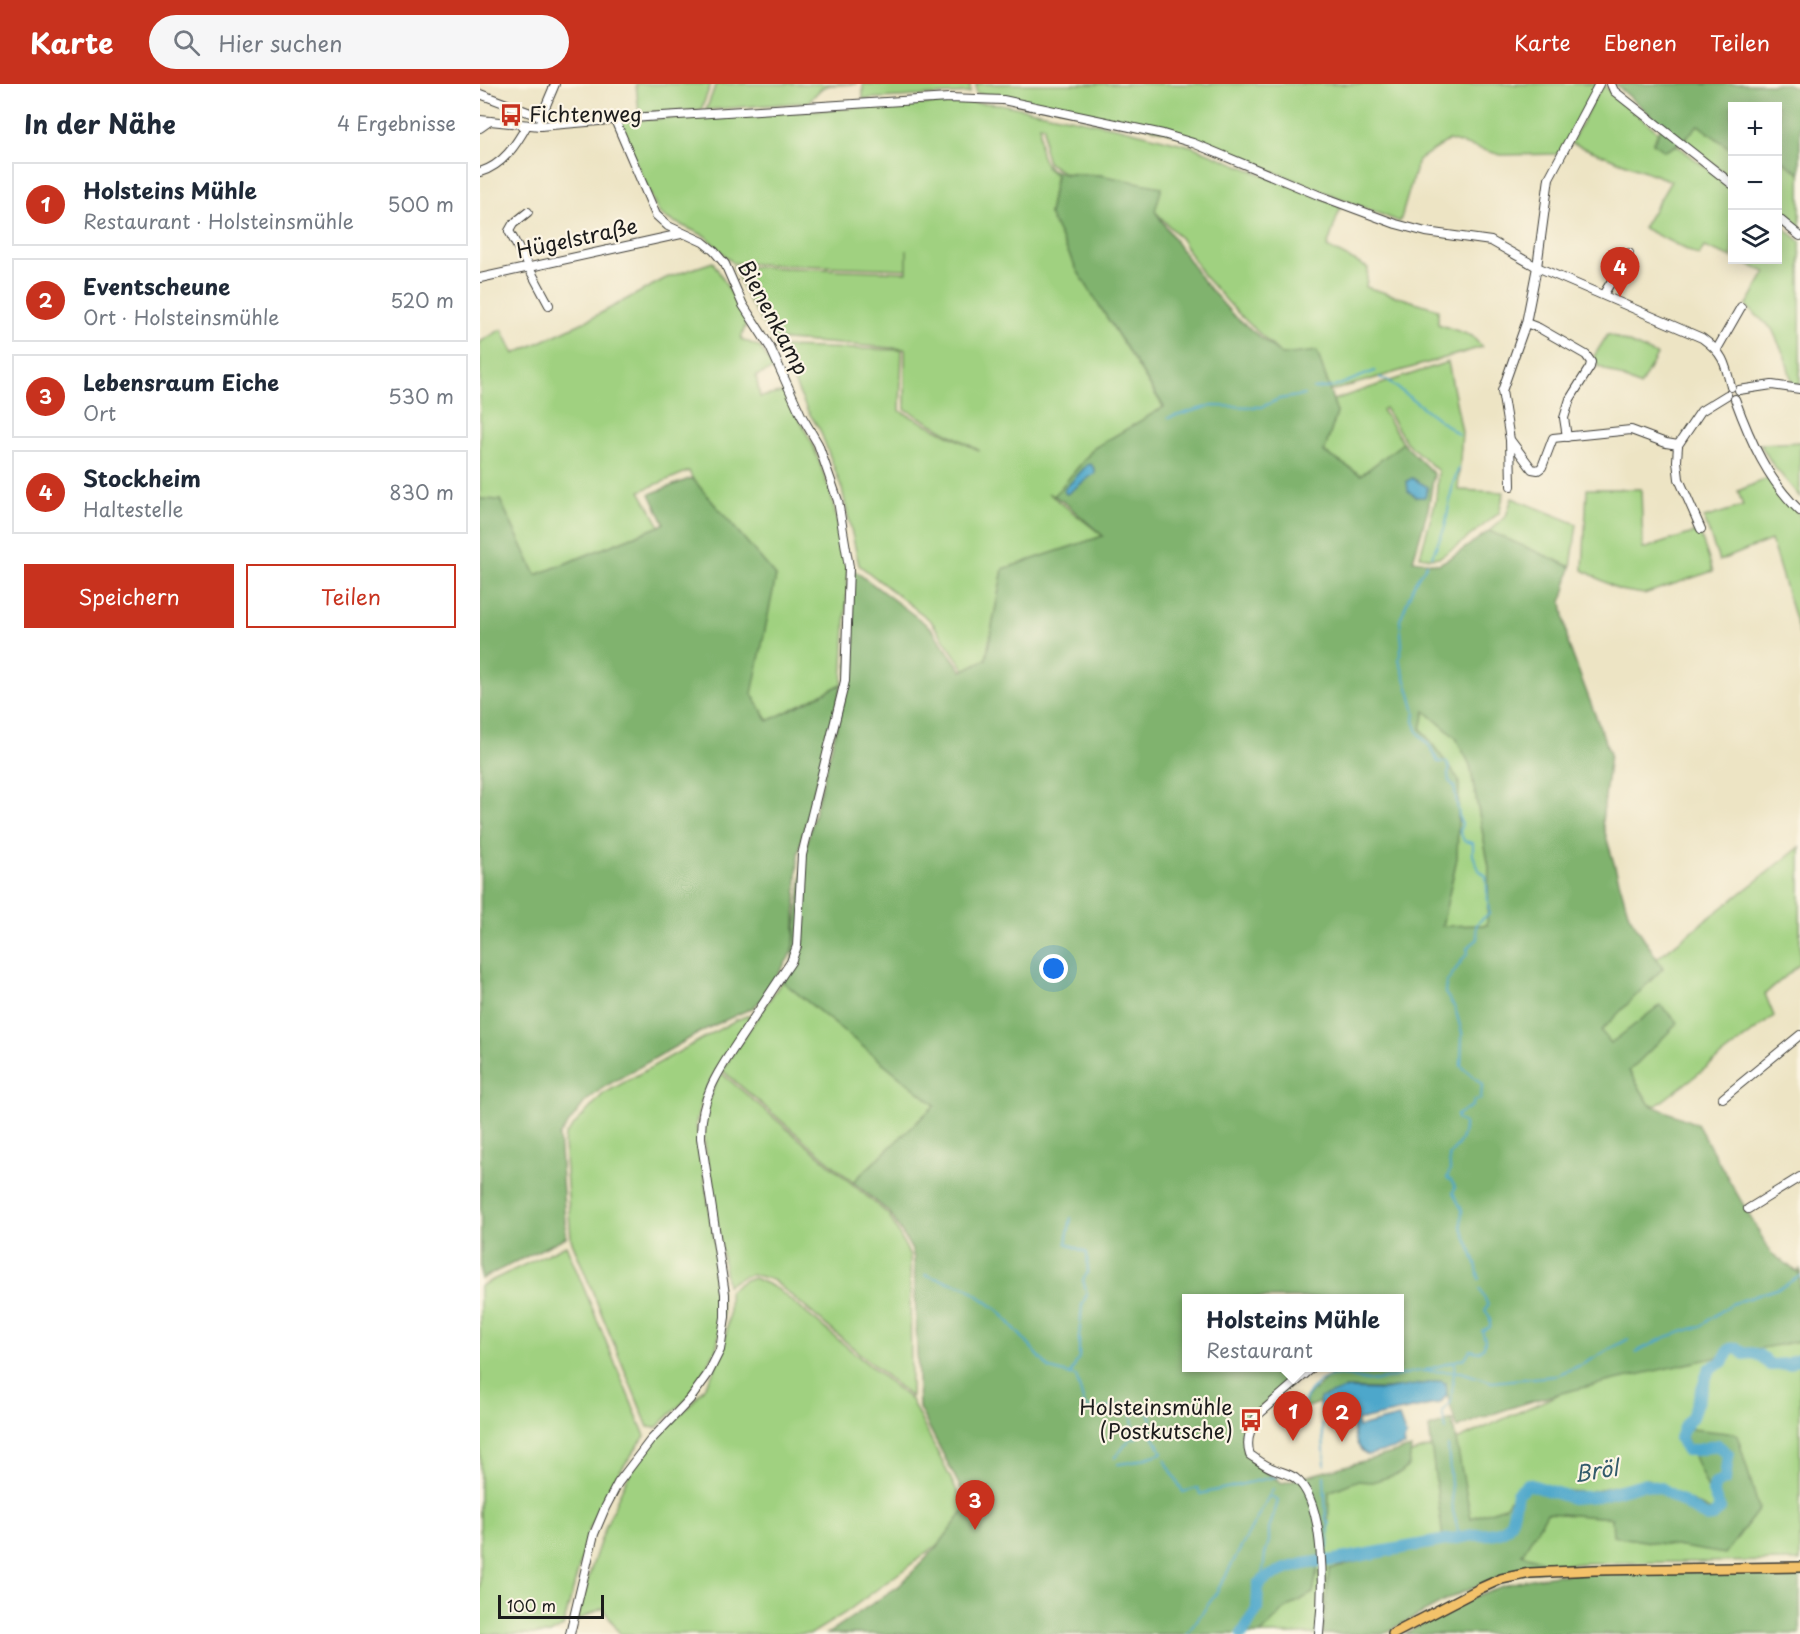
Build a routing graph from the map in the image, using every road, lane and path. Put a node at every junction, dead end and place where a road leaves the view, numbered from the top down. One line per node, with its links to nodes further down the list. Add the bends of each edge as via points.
1 (555, 84): 5 (street)
2 (1599, 84): 19 (street, via 1549,178)
3 (1611, 84): 13 (street, via 1614,91 1649,120)
4 (480, 94): 5 (street)
5 (541, 117): 10 (street)
6 (480, 120): 8 (street)
7 (615, 120): 10 (street); 16 (street, Bienenkamp, via 656,215); 19 (street, via 949,98 1003,100 1193,142 1380,217 1426,232 1491,241)
8 (490, 121): 9 (street); 11 (street)
9 (527, 125): 10 (street); 12 (street, via 501,161)
10 (540, 126)
11 (480, 128)
12 (480, 172)
13 (1728, 181)
14 (528, 212): 20 (street, via 509,231)
15 (1782, 221): 17 (street)
16 (681, 234): 20 (street, Hügelstraße); 42 (street, Bienenkamp, via 703,242 725,264 818,444 838,501 849,567 845,681 802,855 797,946 791,962 719,1069 700,1118 725,1294 720,1350 699,1387 650,1440 618,1483 594,1534)
17 (1800, 236)
18 (1629, 253): 22 (street)
19 (1537, 267): 22 (street); 25 (street)
20 (531, 268): 21 (street, Hügelstraße); 23 (street)
21 (480, 278)
22 (1603, 295): 26 (street, via 1702,338)
23 (549, 305)
24 (1741, 307): 26 (street)
25 (1526, 323): 30 (street, via 1586,355 1591,362 1570,399 1564,418); 31 (street, via 1502,391)
26 (1717, 349): 27 (street)
27 (1735, 388): 28 (street, via 1772,385); 29 (street, via 1739,394)
28 (1800, 389)
29 (1731, 397): 32 (street, via 1701,411); 34 (street, via 1768,473)
30 (1567, 437): 31 (street, via 1553,438 1538,470 1532,469); 32 (street, via 1631,430)
31 (1510, 440): 33 (street)
32 (1678, 445): 35 (street, via 1679,479)
33 (1511, 486)
34 (1800, 511)
35 (1701, 530)
36 (1799, 1038): 37 (street)
37 (1723, 1098)
38 (1800, 1177): 39 (street)
39 (1748, 1209)
40 (1307, 1372): 43 (street, via 1254,1422 1248,1449 1257,1460 1296,1479 1309,1496 1323,1570)
41 (1800, 1568): 44 (main road, via 1530,1573 1501,1579)
42 (570, 1632)
43 (1319, 1634)
44 (1393, 1634)

